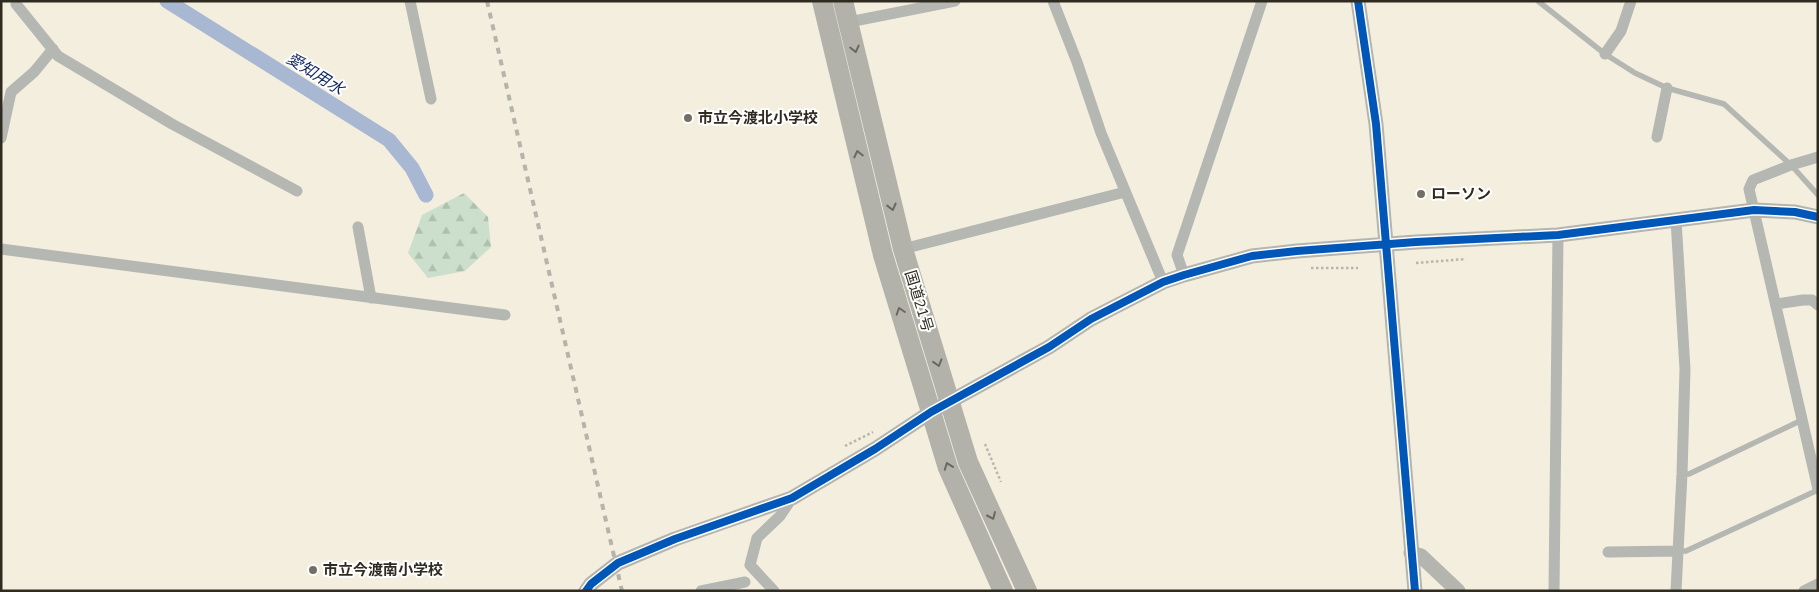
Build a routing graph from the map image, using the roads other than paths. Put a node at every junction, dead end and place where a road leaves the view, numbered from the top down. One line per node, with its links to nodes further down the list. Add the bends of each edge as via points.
1 (410, 1): 15 (street)
2 (822, 1): 38 (highway, 国道21号, one-way to 2, via 883,255)
3 (843, 1): 11 (highway, 国道21号)
4 (955, 1): 11 (street)
5 (1053, 1): 21 (street)
6 (1262, 1): 31 (street, via 1177,255)
7 (1358, 1): 28 (street, via 1376,124)
8 (1538, 1): 13 (lane)
9 (1631, 1): 13 (street, via 1621,31)
10 (16, 4): 12 (street)
11 (848, 22): 30 (highway, 国道21号, one-way to 30)
12 (53, 50): 17 (street, via 11,92); 20 (street, via 172,124)
13 (1605, 54): 14 (lane)
14 (1667, 88): 16 (street); 19 (lane, via 1724,104)
15 (432, 99)
16 (1657, 137)
17 (1, 138)
18 (1818, 157): 19 (street)
19 (1791, 165): 22 (lane); 23 (street, via 1753,180 1750,189)
20 (297, 191)
21 (1125, 192): 30 (street); 32 (street)
22 (1818, 195)
23 (1754, 210): 24 (street); 25 (street); 34 (street)
24 (1818, 217)
25 (1676, 220): 27 (street); 40 (street, via 1685,368)
26 (358, 227): 33 (street)
27 (1558, 235): 28 (street); 56 (street)
28 (1386, 244): 31 (street, via 1252,256); 45 (street)
29 (1, 249): 33 (street)
30 (903, 250): 37 (highway, 国道21号, one-way to 37)
31 (1184, 275): 32 (street)
32 (1163, 282): 37 (street, via 1091,319 1049,347)
33 (371, 298): 36 (street)
34 (1776, 304): 35 (street, via 1812,300); 39 (street)
35 (1818, 305)
36 (505, 315)
37 (950, 402): 38 (street); 53 (highway, 国道21号, one-way to 53, via 968,462)
38 (931, 412): 42 (street); 52 (highway, 国道21号, one-way to 38, via 948,468)
39 (1802, 420): 40 (lane, via 1689,474); 41 (street)
40 (1682, 474): 43 (street)
41 (1818, 489): 43 (lane, via 1686,551)
42 (792, 498): 46 (street, via 780,516 756,538); 49 (street, via 675,539 618,563)
43 (1678, 551): 44 (street); 57 (street)
44 (1608, 552)
45 (1411, 553): 54 (street); 55 (street, via 1421,556)
46 (750, 565): 48 (street); 51 (street)
47 (1818, 584): 58 (street)
48 (743, 586): 50 (street)
49 (586, 591)
50 (701, 591)
51 (774, 591)
52 (1003, 591)
53 (1027, 591)
54 (1415, 591)
55 (1458, 591)
56 (1554, 591)
57 (1676, 591)
58 (1804, 591)

